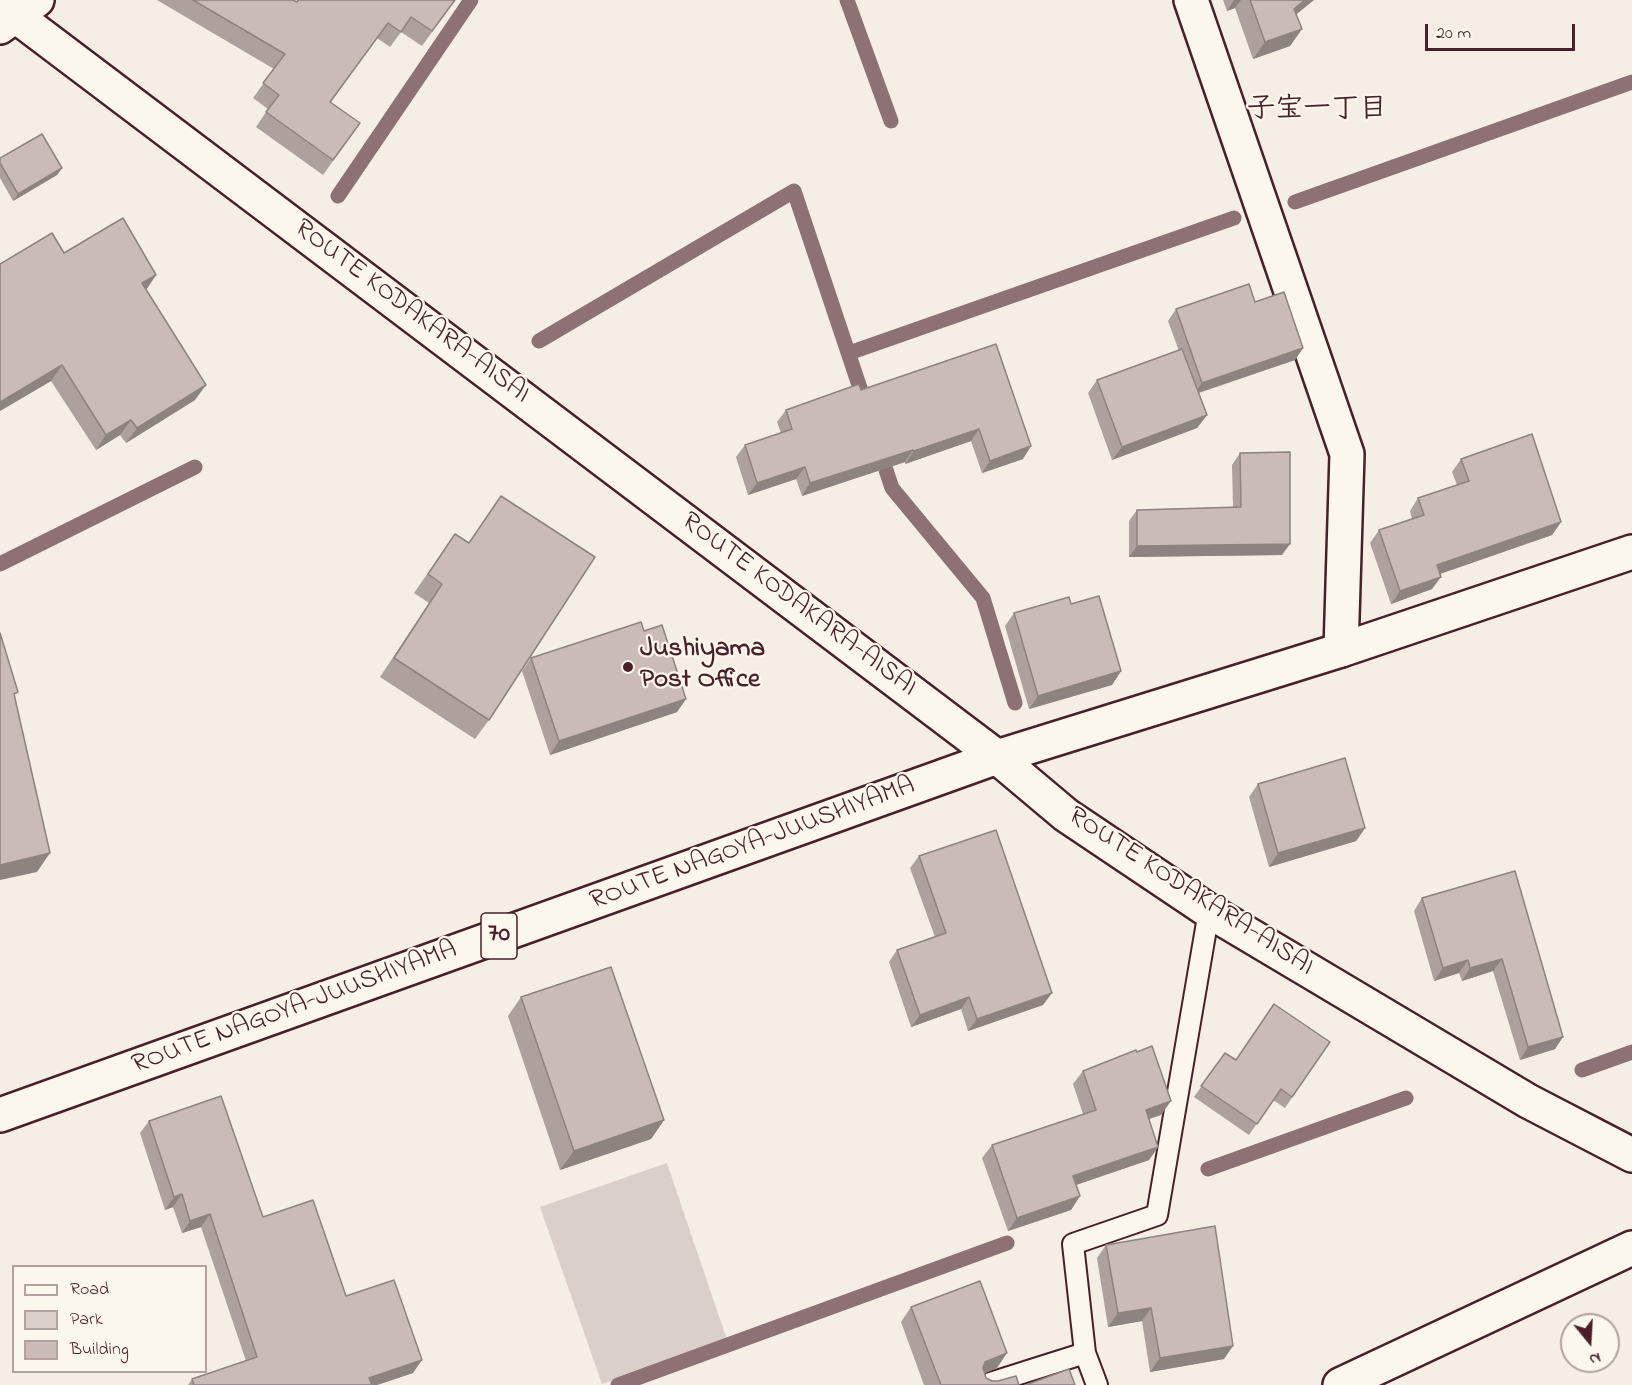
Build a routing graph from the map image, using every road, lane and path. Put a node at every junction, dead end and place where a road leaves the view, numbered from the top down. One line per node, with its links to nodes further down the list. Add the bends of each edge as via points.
1 (1191, 0): 4 (main road, via 1347,454)
2 (13, 12): 5 (main road, ROUTE KODAKARA-AISAI)
3 (1632, 552): 4 (main road, ROUTE NAGOYA-JUUSHIYAMA)
4 (1341, 650): 5 (main road, ROUTE NAGOYA-JUUSHIYAMA)
5 (997, 757): 6 (main road, ROUTE KODAKARA-AISAI, via 1066,815); 7 (main road, ROUTE NAGOYA-JUUSHIYAMA / 70)
6 (1209, 911): 8 (main road, ROUTE KODAKARA-AISAI, via 1528,1101); 10 (lane, via 1157,1215 1073,1244)
7 (0, 1115)
8 (1632, 1155)
9 (1632, 1248): 13 (main road)
10 (1084, 1353): 11 (lane); 12 (lane)
11 (984, 1385)
12 (1097, 1385)
13 (1340, 1385)

